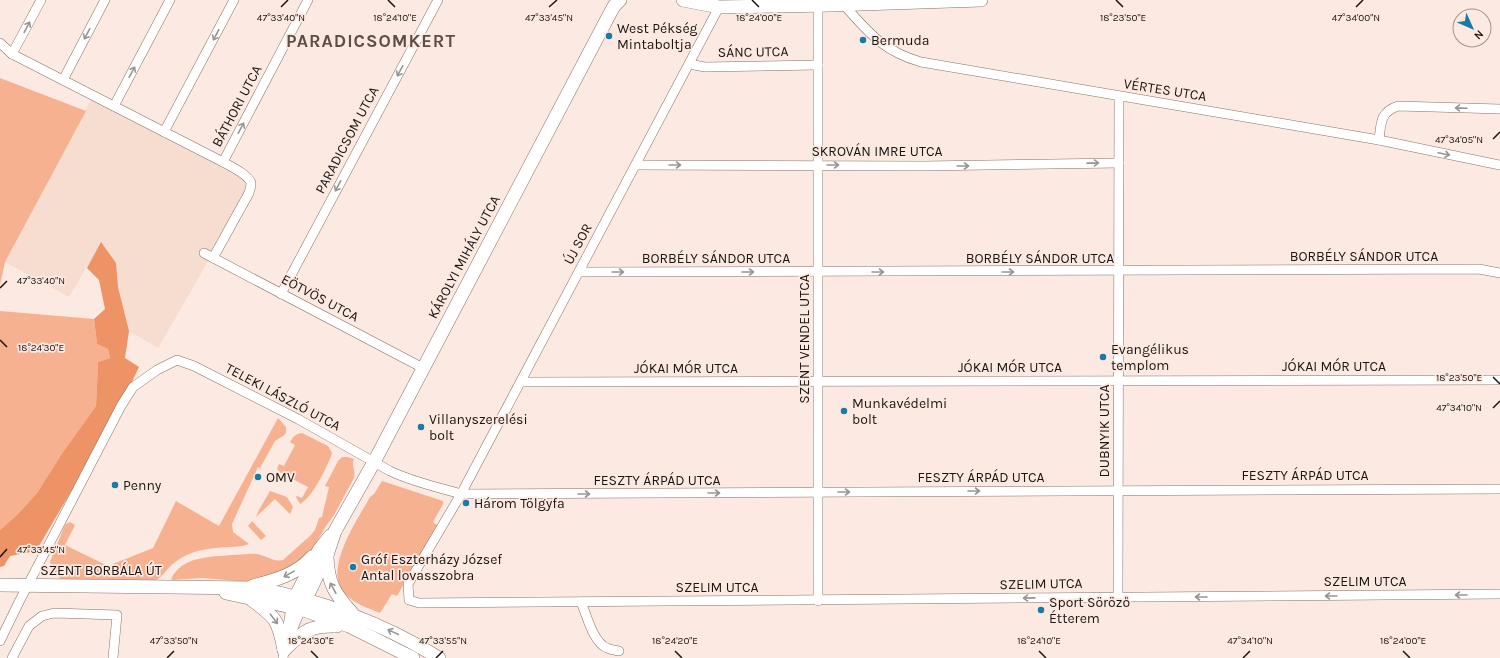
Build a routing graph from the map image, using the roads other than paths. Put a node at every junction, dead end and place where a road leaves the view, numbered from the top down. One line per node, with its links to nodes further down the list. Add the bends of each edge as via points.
1 (41, 0): 14 (street, one-way to 1)
2 (105, 0): 17 (street, one-way to 17)
3 (170, 0): 19 (street, one-way to 3)
4 (234, 0): 21 (street, one-way to 21)
5 (308, 0): 23 (street, BÁTHORI UTCA, one-way to 5)
6 (438, 0): 34 (street, PARADICSOM UTCA, one-way to 34)
7 (620, 0): 35 (street, KÁROLYI MIHÁLY UTCA, via 607,19)
8 (683, 0): 12 (street)
9 (981, 0): 11 (street)
10 (818, 5): 11 (street); 12 (street); 16 (street, SZENT VENDEL UTCA)
11 (844, 5): 18 (street, VÉRTES UTCA, via 871,35 888,49 905,58)
12 (719, 7): 15 (street, ÚJ SOR)
13 (0, 43): 14 (street)
14 (12, 54): 17 (street)
15 (689, 64): 16 (street, SÁNC UTCA, via 705,67); 25 (street, ÚJ SOR)
16 (818, 65): 26 (street, SZENT VENDEL UTCA)
17 (63, 80): 19 (street)
18 (1119, 96): 22 (street, VÉRTES UTCA); 24 (street, DUBNYIK UTCA)
19 (114, 106): 21 (street)
20 (1500, 109): 22 (street, one-way to 22, via 1398,106 1390,108 1382,119)
21 (164, 132): 23 (street)
22 (1379, 140): 27 (street, VÉRTES UTCA, one-way to 27)
23 (223, 162): 29 (street, BÁTHORI UTCA, via 243,174 251,184 249,193)
24 (1119, 163): 26 (street, SKROVÁN IMRE UTCA, one-way to 24); 30 (street, DUBNYIK UTCA)
25 (636, 165): 26 (street, SKROVÁN IMRE UTCA, one-way to 26); 31 (street, ÚJ SOR)
26 (818, 165): 32 (street, SZENT VENDEL UTCA)
27 (1500, 165)
28 (204, 253): 29 (street, EÖTVÖS UTCA)
29 (213, 258): 34 (street, EÖTVÖS UTCA)
30 (1118, 271): 32 (street, BORBÉLY SÁNDOR UTCA, one-way to 30); 33 (street, BORBÉLY SÁNDOR UTCA, via 1479,269); 37 (street, DUBNYIK UTCA)
31 (579, 272): 32 (street, BORBÉLY SÁNDOR UTCA, one-way to 32); 38 (street, ÚJ SOR)
32 (818, 272): 39 (street, SZENT VENDEL UTCA)
33 (1500, 273)
34 (281, 294): 35 (street, EÖTVÖS UTCA)
35 (423, 368): 40 (street, KÁROLYI MIHÁLY UTCA)
36 (1500, 380): 37 (street, JÓKAI MÓR UTCA)
37 (1118, 381): 39 (street, JÓKAI MÓR UTCA); 42 (street, DUBNYIK UTCA)
38 (521, 382): 39 (street, JÓKAI MÓR UTCA); 44 (street, ÚJ SOR)
39 (818, 382): 43 (street, SZENT VENDEL UTCA)
40 (374, 462): 44 (street, TELEKI LÁSZLÓ UTCA, via 404,478); 45 (street, KÁROLYI MIHÁLY UTCA); 47 (street, TELEKI LÁSZLÓ UTCA, via 298,419 194,366 177,360 133,387 120,406)
41 (1500, 488): 42 (street, FESZTY ÁRPÁD UTCA)
42 (1118, 490): 43 (street, FESZTY ÁRPÁD UTCA, one-way to 42); 50 (street, DUBNYIK UTCA)
43 (818, 493): 44 (street, FESZTY ÁRPÁD UTCA, one-way to 43); 52 (street, SZENT VENDEL UTCA)
44 (461, 494): 51 (street, ÚJ SOR, via 408,584)
45 (323, 552): 48 (street, one-way to 48, via 297,570); 54 (street, KÁROLYI MIHÁLY UTCA); 55 (street, one-way to 45, via 330,582)
46 (0, 585): 47 (street, SZENT BORBÁLA ÚT)
47 (27, 586): 48 (street, SZENT BORBÁLA ÚT, via 151,586); 56 (street)
48 (248, 592): 54 (street, SZENT BORBÁLA ÚT); 58 (street, one-way to 58, via 276,621 281,632)
49 (1500, 594): 50 (street, SZELIM UTCA, one-way to 50)
50 (1118, 597): 52 (street, SZELIM UTCA, one-way to 52)
51 (409, 600): 53 (street, SZELIM UTCA, via 419,603)
52 (818, 601): 53 (street, SZELIM UTCA)
53 (581, 602): 57 (street, via 600,644)
54 (298, 603): 55 (street, SZENT BORBÁLA ÚT); 58 (street)
55 (351, 621): 58 (street, via 310,628 297,637); 61 (street); 62 (street, one-way to 55, via 413,641)
56 (0, 641)
57 (619, 651)
58 (284, 654)
59 (12, 658): 60 (street, via 29,626 42,616 54,613 117,615)
60 (113, 658)
61 (413, 658)
62 (439, 658)

